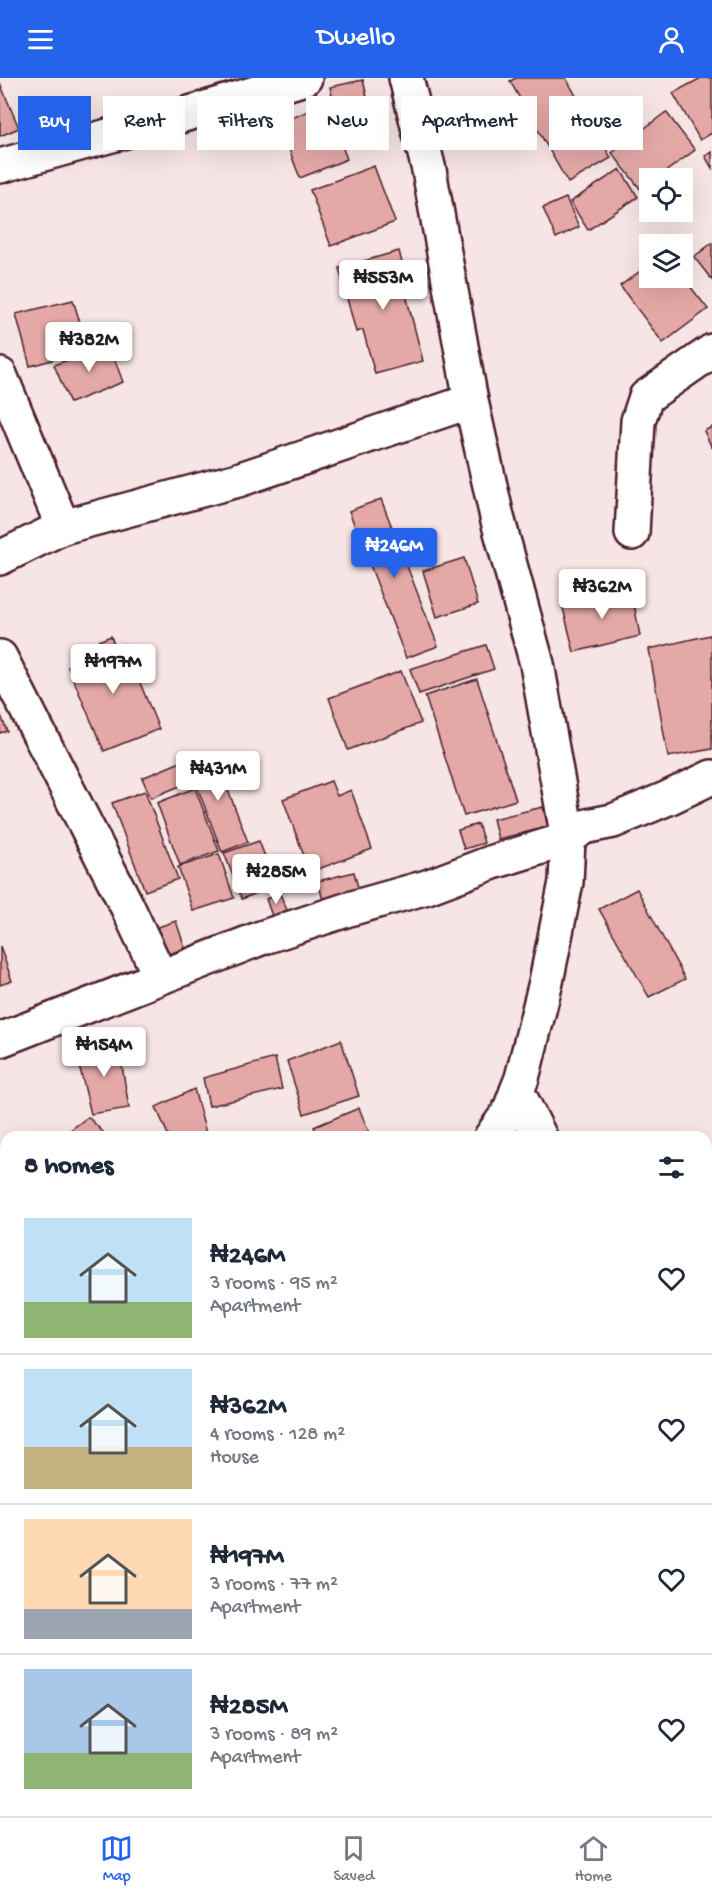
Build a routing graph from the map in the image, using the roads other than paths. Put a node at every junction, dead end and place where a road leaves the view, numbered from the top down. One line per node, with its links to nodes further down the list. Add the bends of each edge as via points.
1 (305, 78): 3 (street)
2 (406, 78): 6 (street, via 429,170)
3 (0, 166)
4 (712, 351): 8 (street, via 646,397 638,421)
5 (0, 375): 7 (street)
6 (471, 401): 7 (street, via 238,480); 12 (street, via 537,664)
7 (63, 526): 9 (street)
8 (632, 533)
9 (0, 558)
10 (0, 657): 13 (street)
11 (712, 777): 12 (street, via 613,821 583,827)
12 (568, 839): 13 (street, via 261,938); 15 (street, via 566,882 546,982)
13 (160, 976): 14 (street)
14 (0, 1040)
15 (516, 1091): 16 (street, via 509,1112); 17 (street)
16 (495, 1131)
17 (537, 1131)

